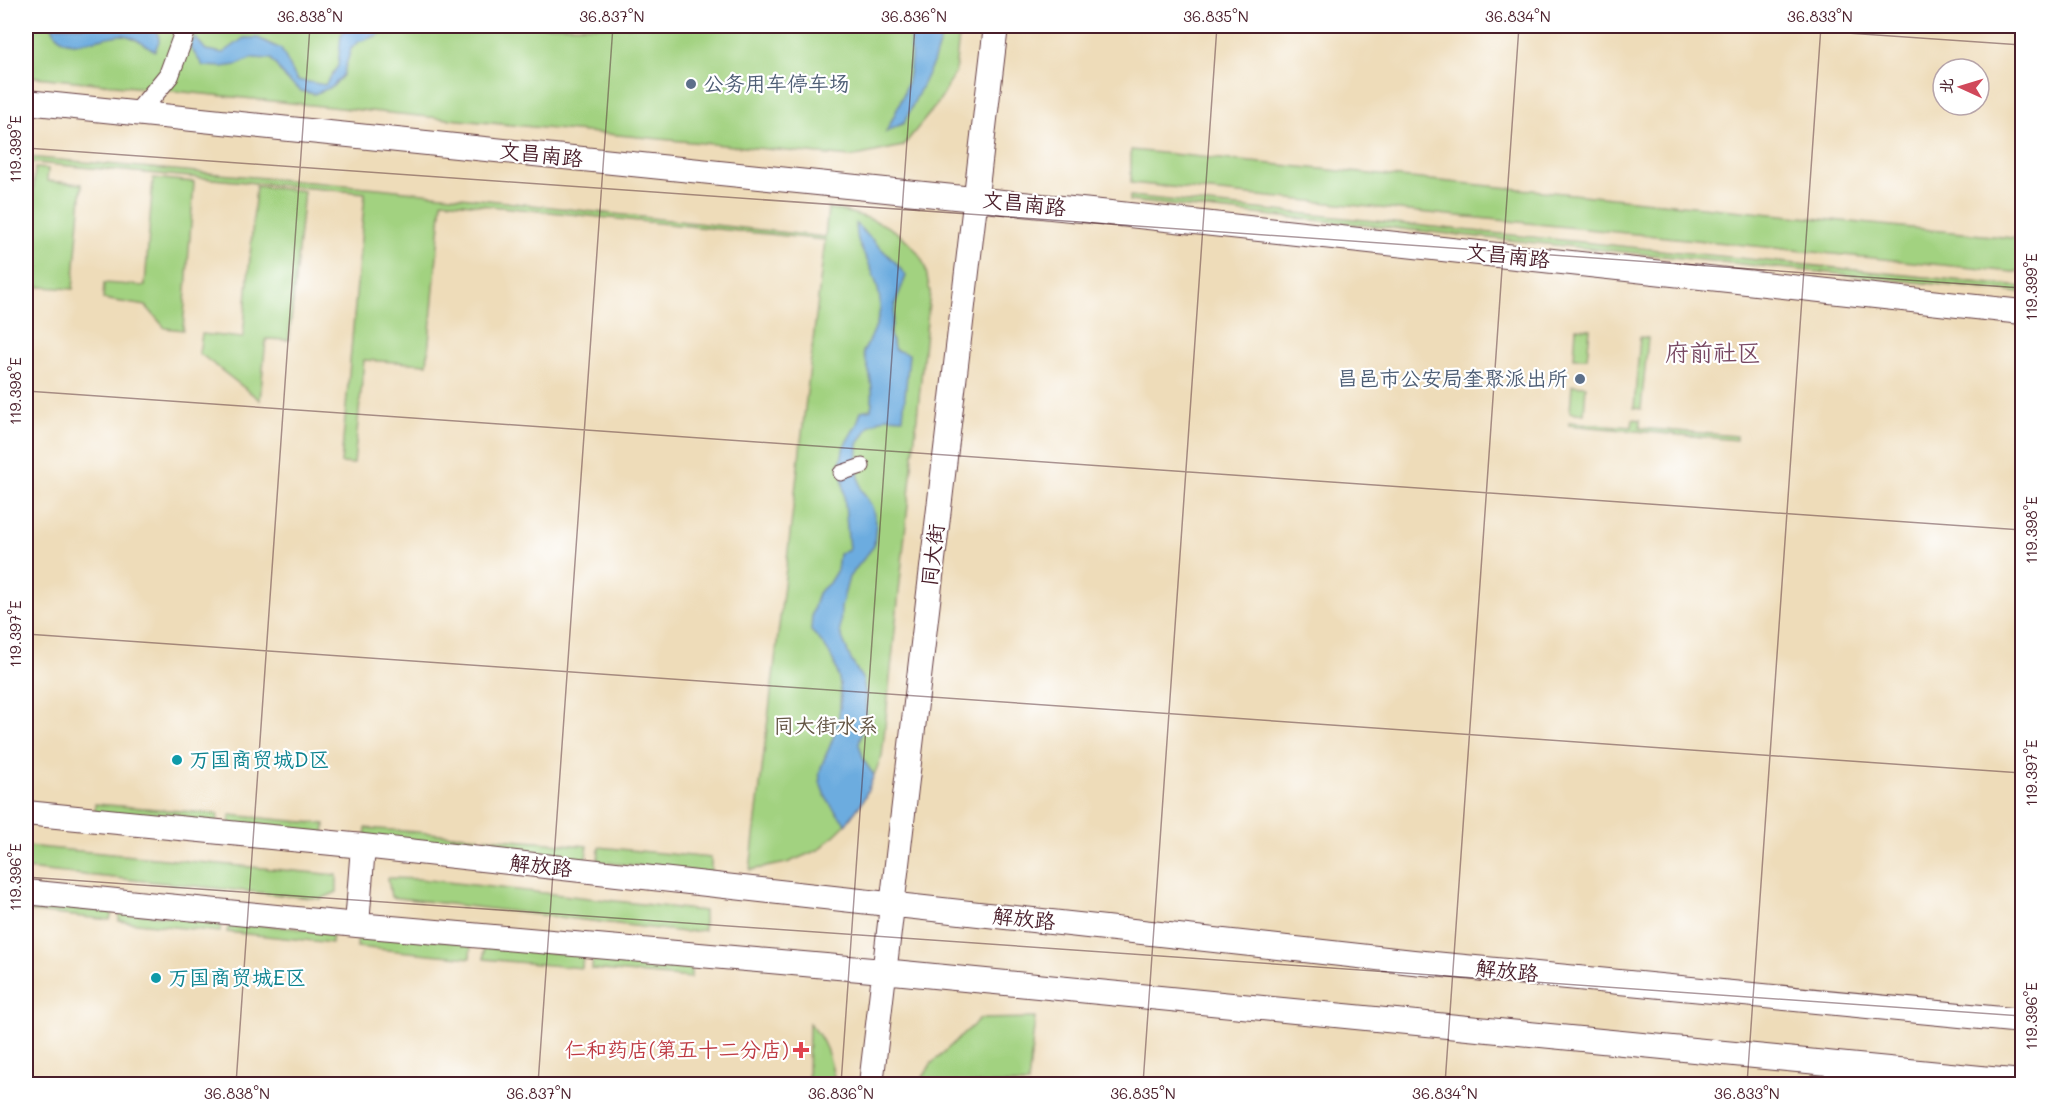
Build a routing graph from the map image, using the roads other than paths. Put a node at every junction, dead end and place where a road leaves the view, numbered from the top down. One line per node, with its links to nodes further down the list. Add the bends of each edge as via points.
1 (187, 26): 4 (street, via 169,75)
2 (996, 26): 5 (street, 同大街)
3 (26, 102): 4 (street, 文昌南路)
4 (137, 114): 5 (street, 文昌南路)
5 (976, 199): 6 (street, 文昌南路); 12 (street, 同大街)
6 (2022, 312)
7 (862, 466): 8 (street)
8 (841, 473)
9 (26, 813): 10 (street, 解放路)
10 (363, 846): 12 (street, 解放路); 13 (street)
11 (26, 892): 13 (street)
12 (891, 905): 14 (street, 同大街); 15 (street, 解放路, via 1413,962)
13 (357, 925): 14 (street)
14 (883, 971): 16 (street); 17 (street, 同大街)
15 (2022, 1021)
16 (2022, 1082)
17 (871, 1084)

